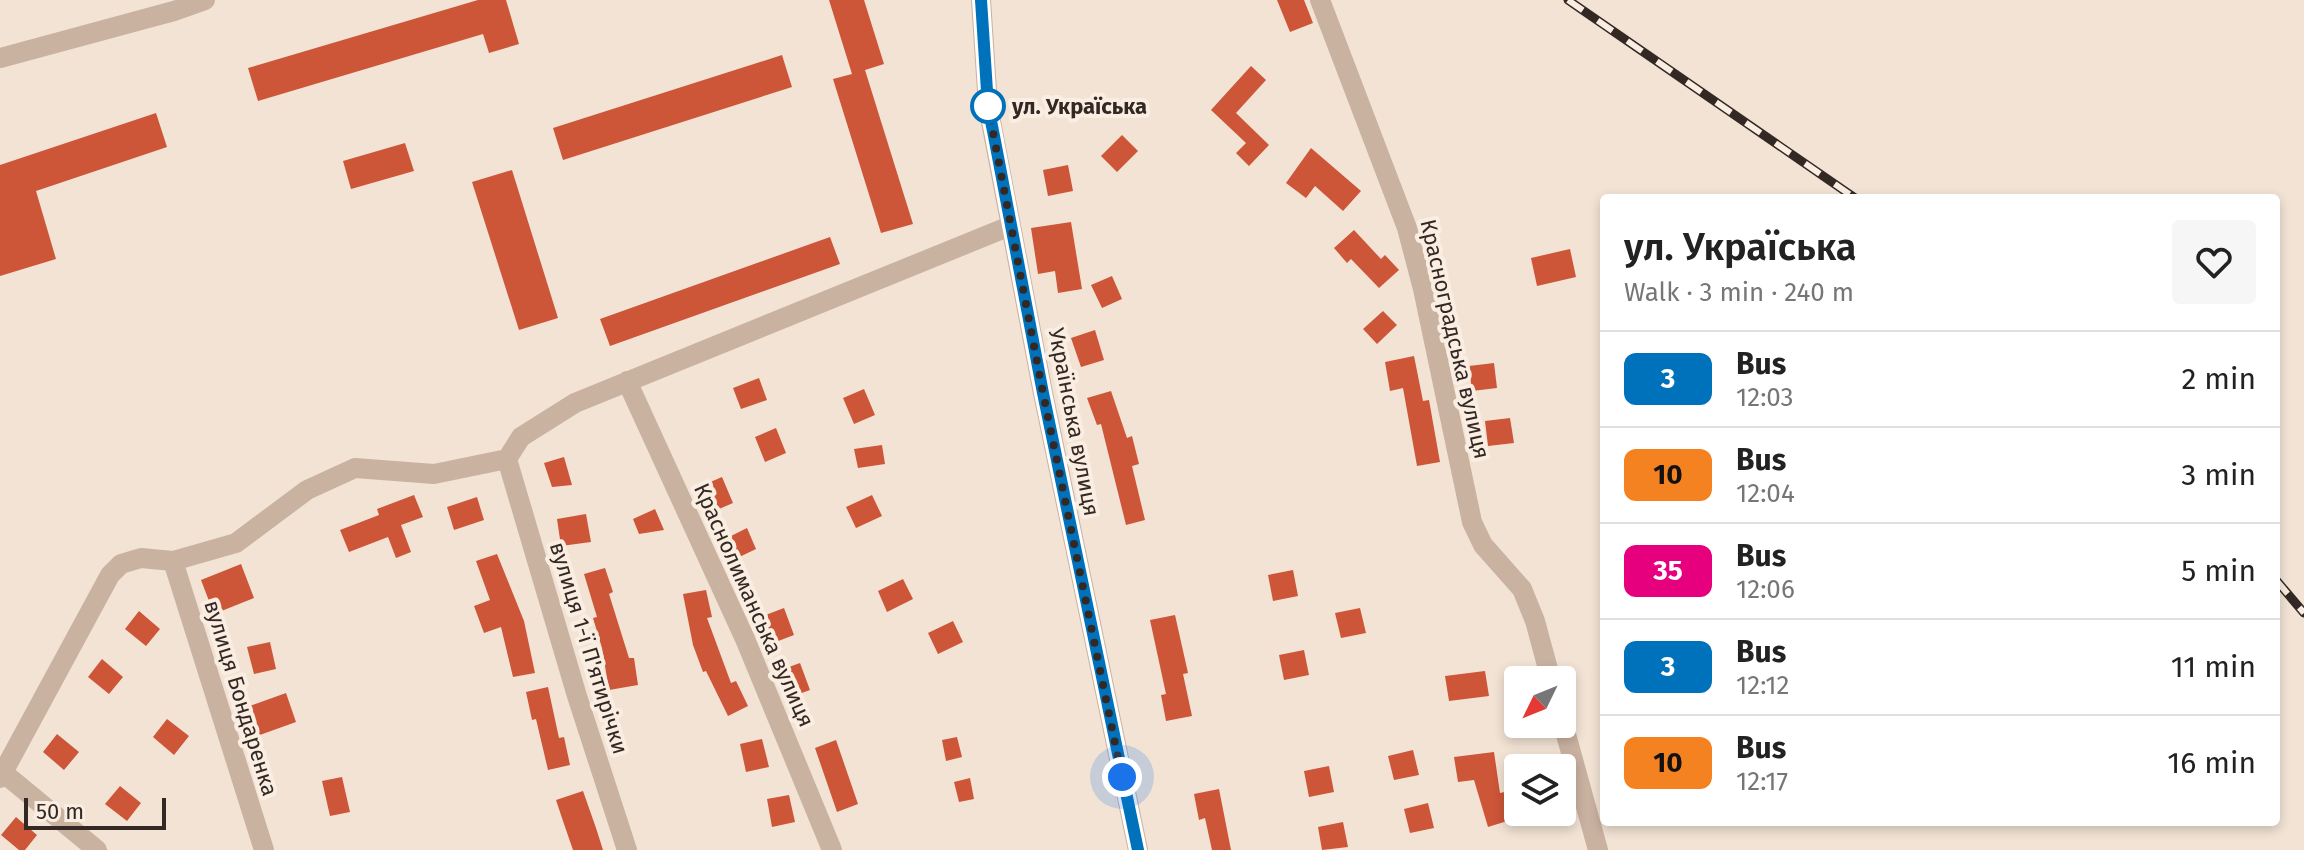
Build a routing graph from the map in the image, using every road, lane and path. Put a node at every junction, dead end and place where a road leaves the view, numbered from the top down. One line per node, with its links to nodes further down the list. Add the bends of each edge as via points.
1 (205, 0): 4 (street)
2 (981, 0): 5 (street, Українська вулиця, via 988,106)
3 (1320, 0): 9 (street, Красноградська вулиця, via 1407,228 1472,522 1483,545 1522,589)
4 (0, 58)
5 (1010, 226): 6 (street); 16 (street, Українська вулиця)
6 (627, 381): 7 (street, via 575,403 521,437); 15 (street, Краснолиманська вулиця, via 745,639)
7 (507, 459): 8 (street, via 434,474 355,468 307,490 236,543); 14 (street, вулиця 1-ї П'ятирічки)
8 (173, 561): 11 (street, via 141,558 121,564 110,575); 13 (street, вулиця Бондаренка)
9 (1547, 666)
10 (1567, 738): 17 (street)
11 (1, 774): 12 (street)
12 (97, 850)
13 (264, 850)
14 (627, 850)
15 (832, 850)
16 (1138, 850)
17 (1598, 850)

